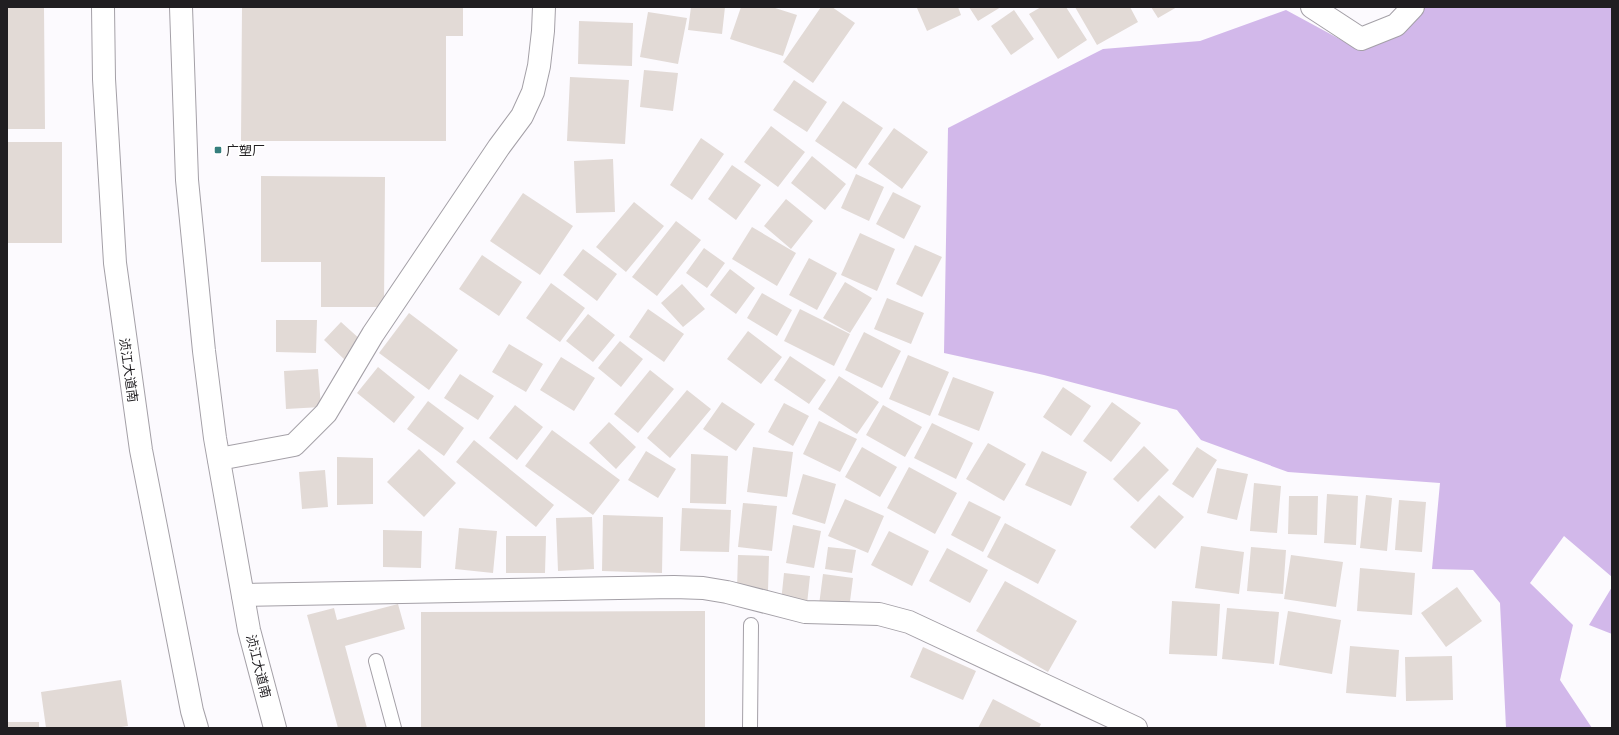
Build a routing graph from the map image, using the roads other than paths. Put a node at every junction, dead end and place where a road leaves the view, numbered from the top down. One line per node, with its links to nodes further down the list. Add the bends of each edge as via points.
1 (103, 7): 10 (street, 浈江大道南, via 104,79 114,263 141,450 192,711)
2 (181, 7): 6 (street, 浈江大道南, via 187,180 204,351)
3 (544, 7): 6 (street, via 544,31 539,66 533,92 522,116 373,334 326,413 294,445)
4 (1312, 7): 5 (street, via 1361,40 1396,25)
5 (1413, 7)
6 (219, 459): 7 (street, 浈江大道南)
7 (243, 595): 11 (street, 浈江大道南, via 249,630); 14 (street, via 674,587 727,592 805,612 879,614 909,622)
8 (751, 625): 13 (lane)
9 (376, 661): 12 (lane)
10 (198, 728)
11 (275, 728)
12 (394, 728)
13 (750, 728)
14 (1136, 728)

